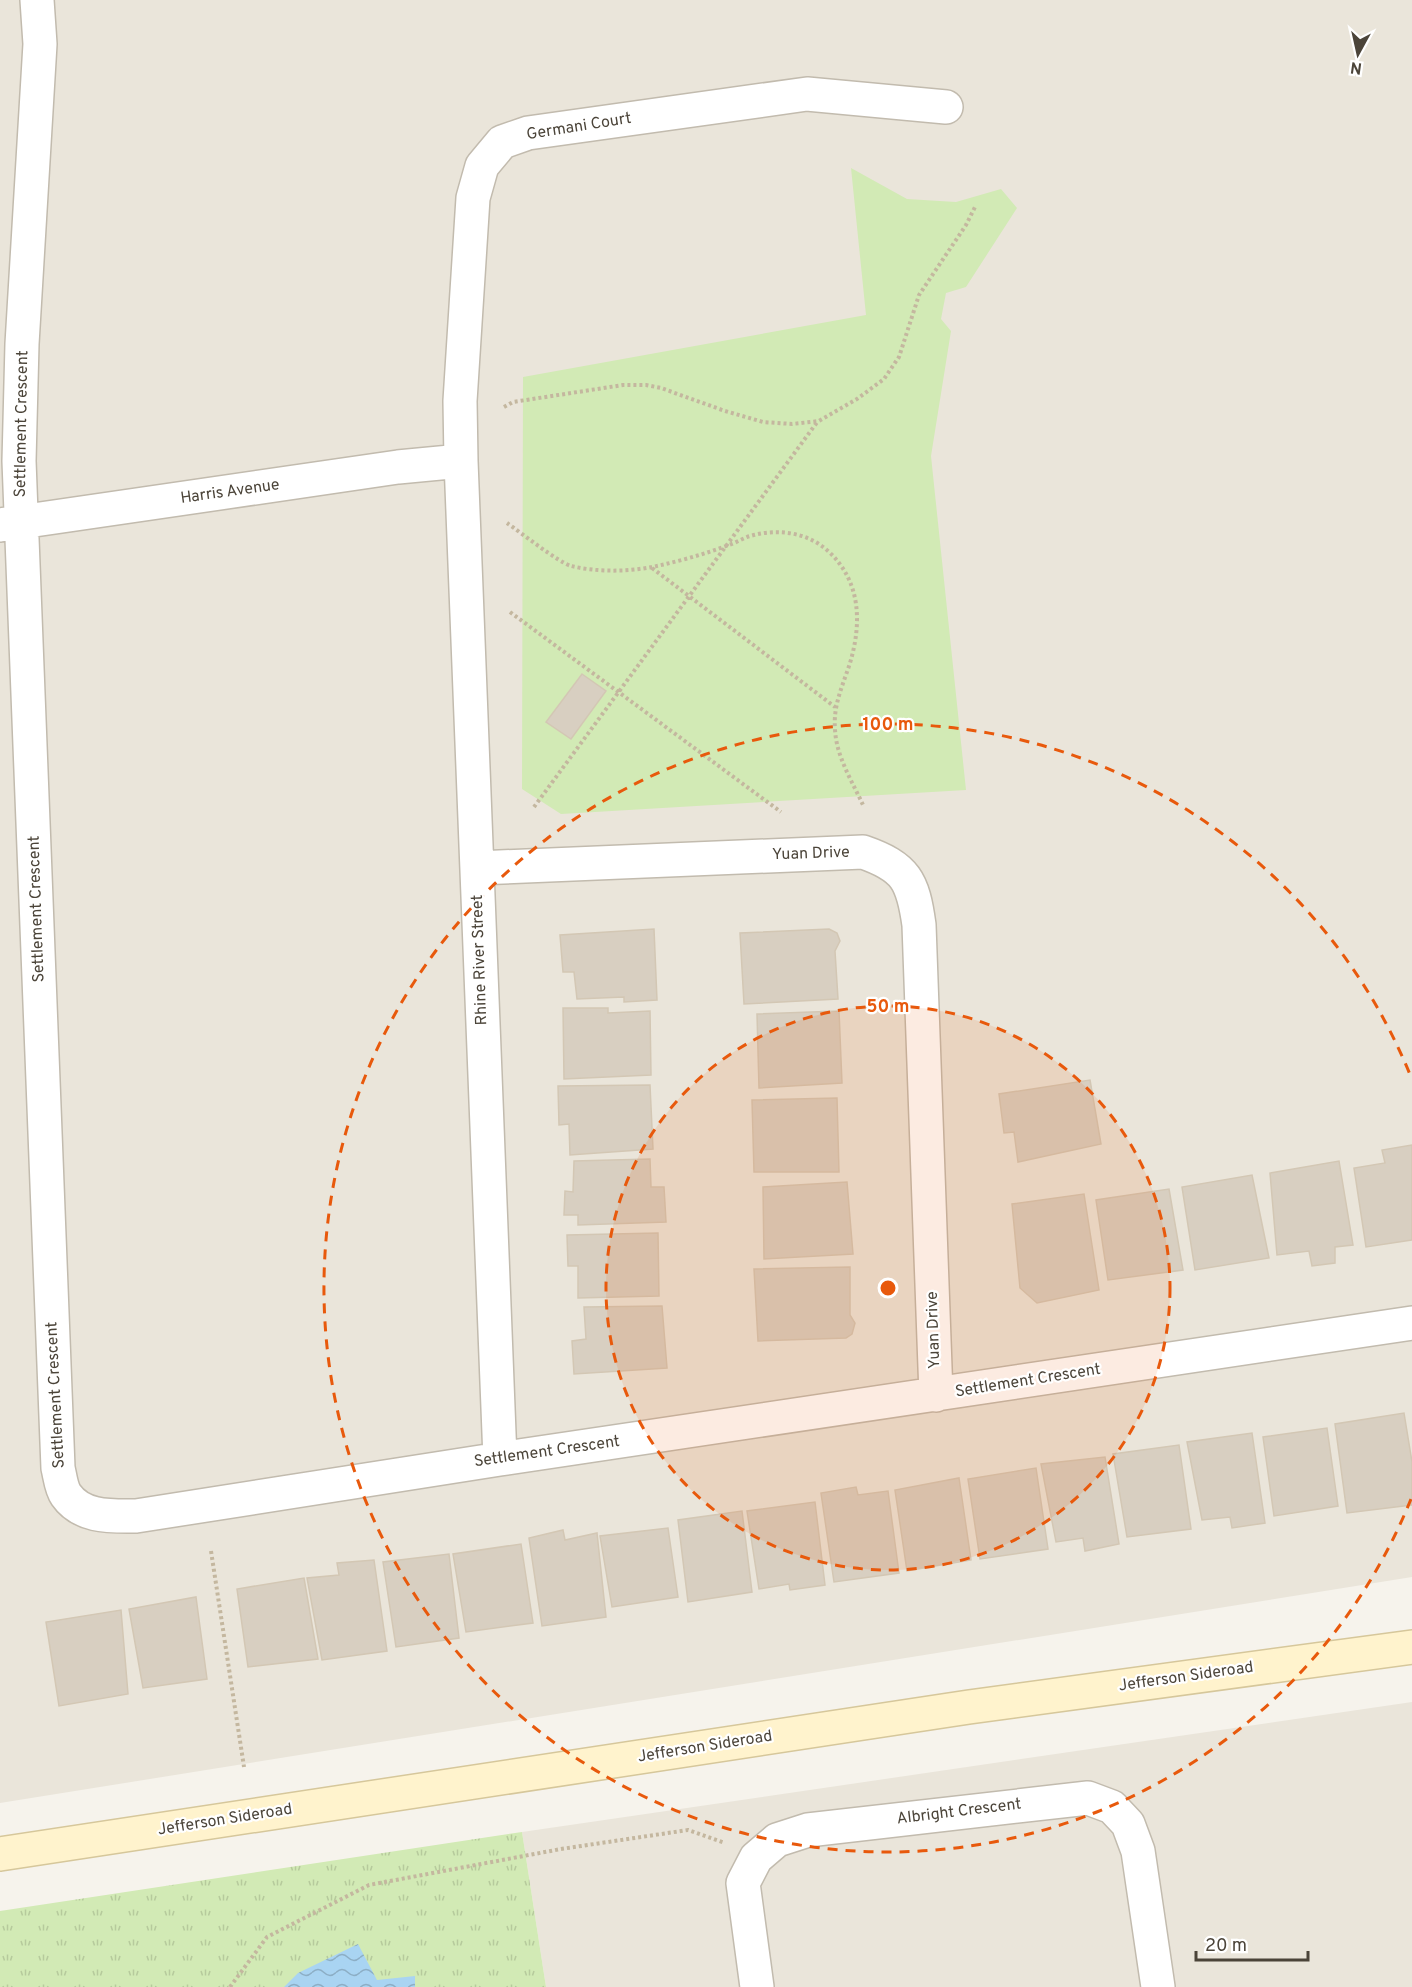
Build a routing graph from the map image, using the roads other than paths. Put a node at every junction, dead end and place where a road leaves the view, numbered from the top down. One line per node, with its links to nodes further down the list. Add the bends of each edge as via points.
1 (37, 0): 4 (street, Settlement Crescent, via 40,44 19,461)
2 (946, 107): 3 (street, Germani Court, via 807,94 528,133 502,142 482,165 473,198 460,401)
3 (461, 461): 4 (street, Harris Avenue); 5 (street, Rhine River Street)
4 (11, 524): 8 (street, Settlement Crescent, via 57,1458 65,1494 81,1510 106,1516 136,1516)
5 (477, 868): 7 (street, Yuan Drive, via 863,852 888,861 906,877 920,925); 8 (street, Rhine River Street)
6 (1412, 1323): 7 (street, Settlement Crescent)
7 (936, 1395): 8 (street, Settlement Crescent)
8 (500, 1460)
9 (1412, 1647): 10 (street, Jefferson Sideroad, via 969,1707)
10 (0, 1854)
11 (757, 1987): 12 (street, Albright Crescent, via 743,1883 756,1858 777,1840 808,1830 1088,1798 1112,1807 1128,1824 1138,1851)
12 (1158, 1987)

